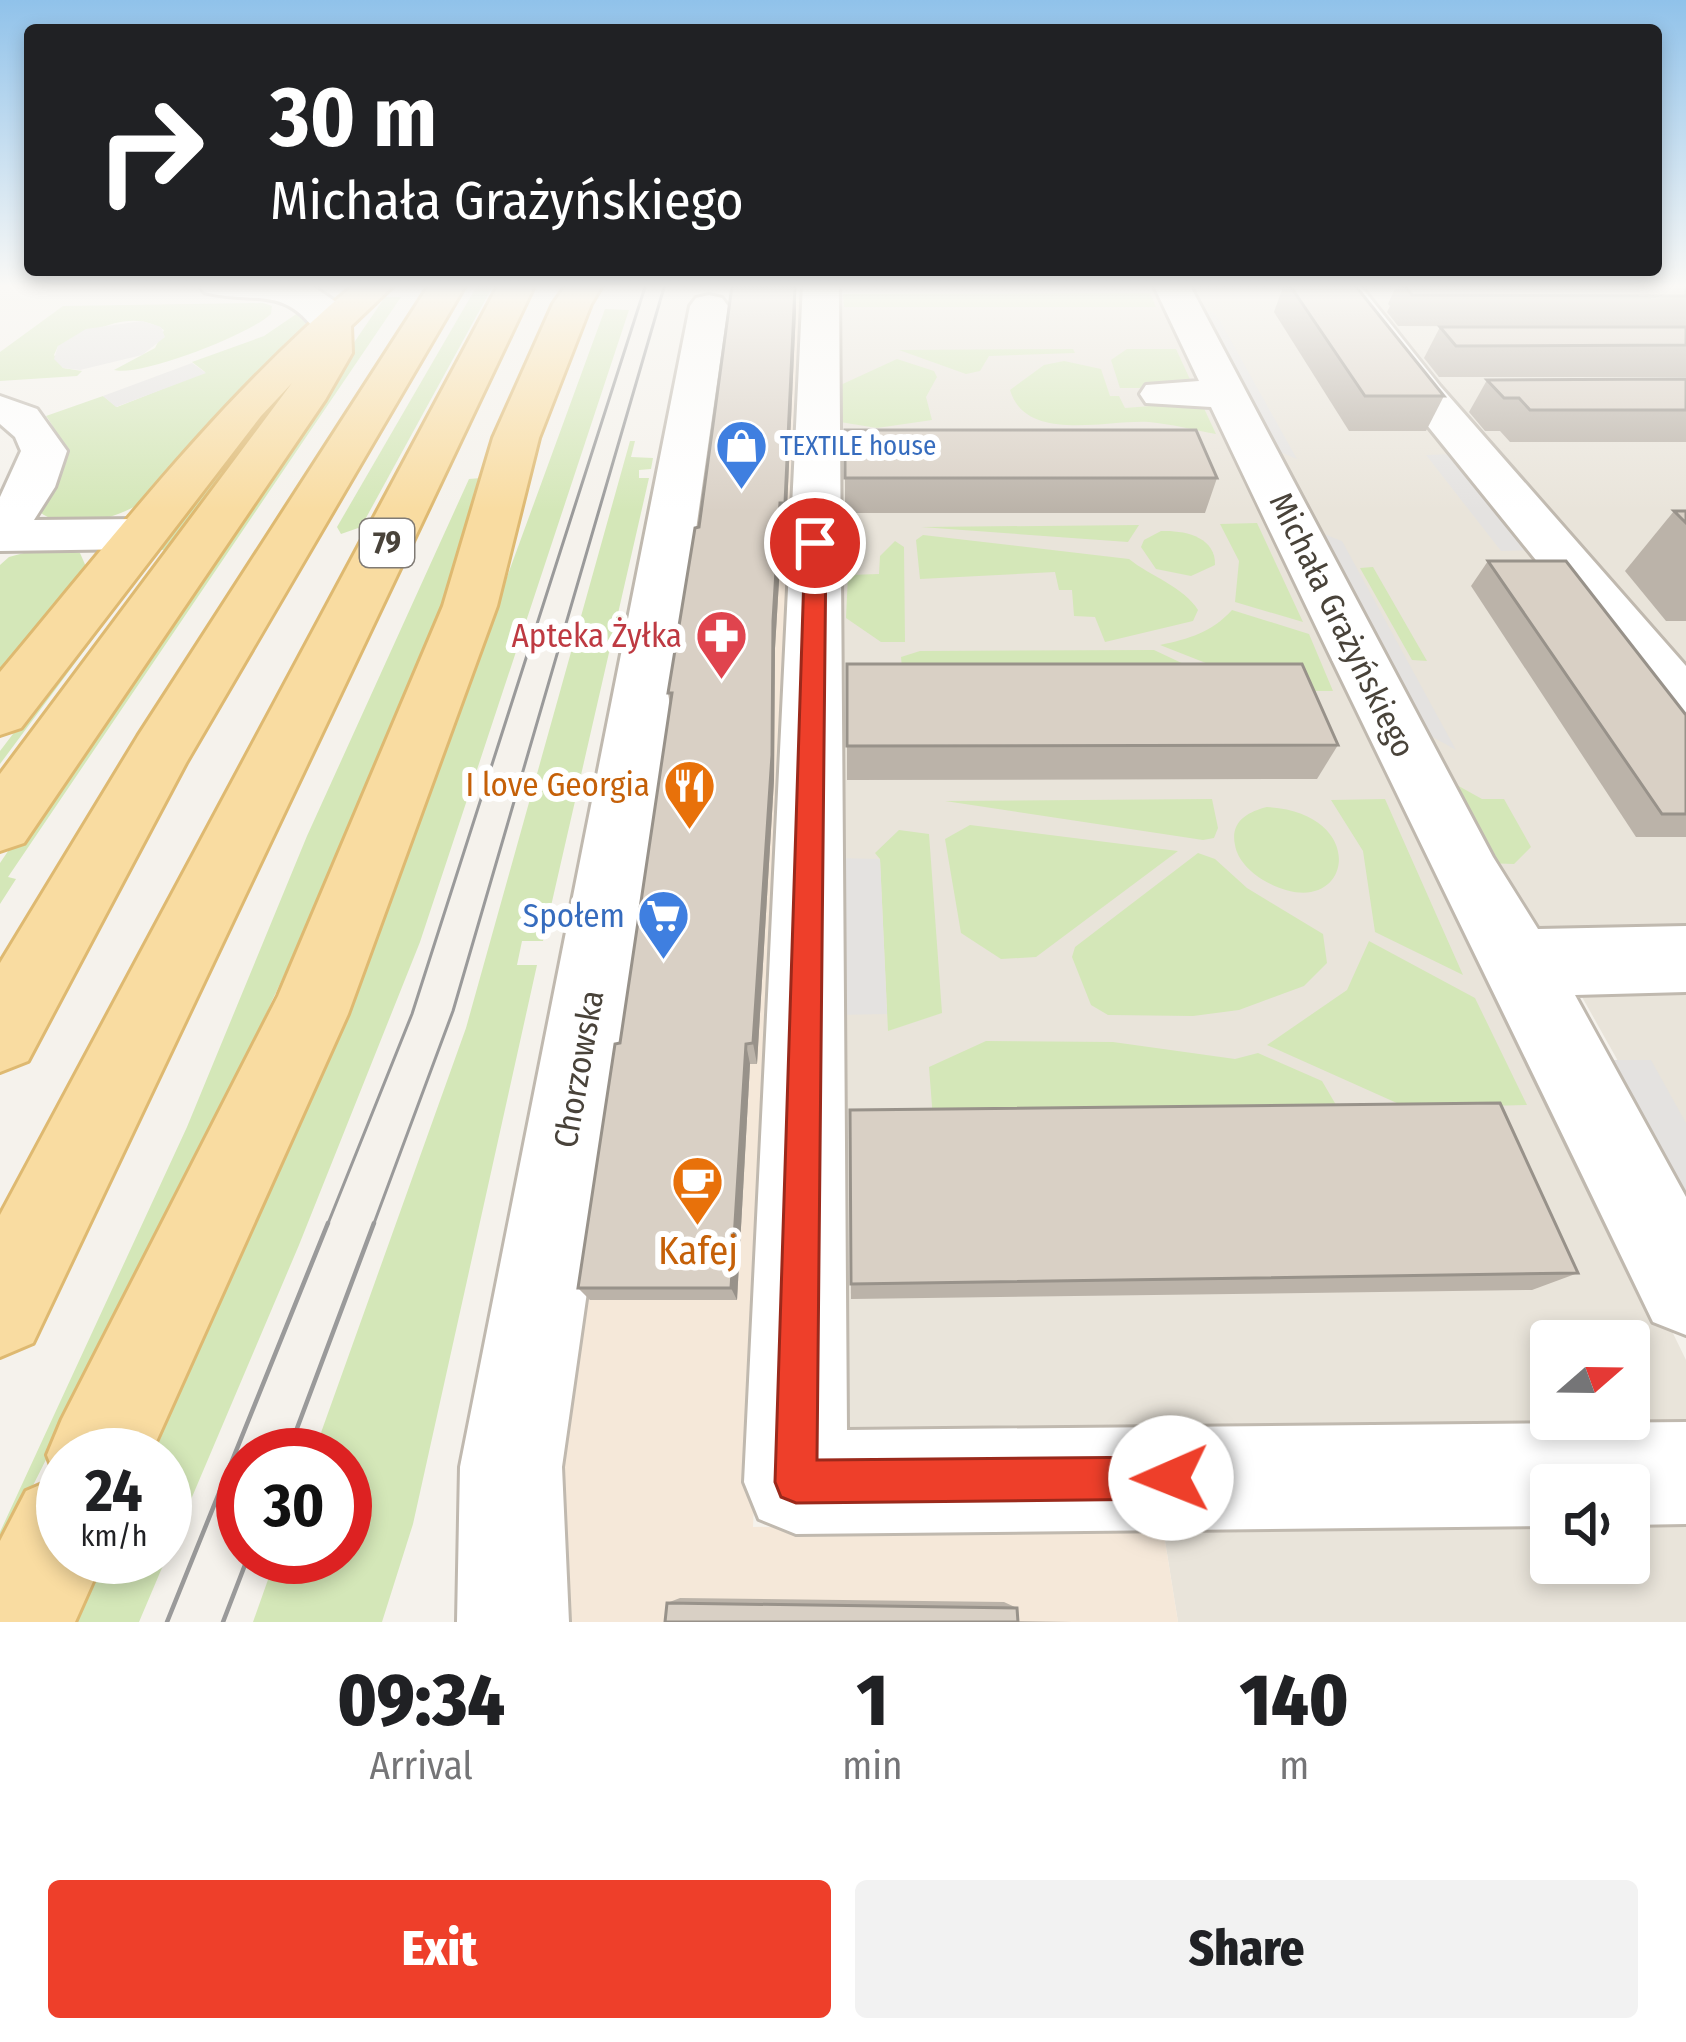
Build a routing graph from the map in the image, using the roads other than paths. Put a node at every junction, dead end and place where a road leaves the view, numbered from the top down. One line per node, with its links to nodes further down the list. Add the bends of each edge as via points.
1 (292, 360): 15 (main road)
2 (328, 360): 20 (main road)
3 (401, 360): 23 (main road, 79, via 160,752)
4 (479, 360): 25 (main road, 79)
5 (551, 360): 26 (main road, via 516,438 470,605 309,1014)
6 (700, 360): 30 (street, Chorzowska, via 512,1467)
7 (819, 360): 27 (street, via 796,1482)
8 (1210, 360): 11 (street, Michała Grażyńskiego)
9 (1398, 360): 12 (street)
10 (1161, 394): 11 (street)
11 (1227, 394): 22 (street, Michała Grażyńskiego)
12 (1425, 394): 13 (street); 17 (street)
13 (1485, 394)
14 (0, 409): 16 (street, via 36,431 44,451)
15 (141, 534): 16 (street); 19 (main road)
16 (0, 536)
17 (1662, 646): 18 (street)
18 (1686, 705)
19 (0, 713)
20 (0, 824)
21 (1686, 959): 22 (street)
22 (1518, 963): 24 (street, Michała Grażyńskiego)
23 (0, 1035)
24 (1686, 1288)
25 (0, 1310)
26 (111, 1428)
27 (1686, 1473)
28 (36, 1584): 29 (main road)
29 (18, 1622)
30 (513, 1622)

